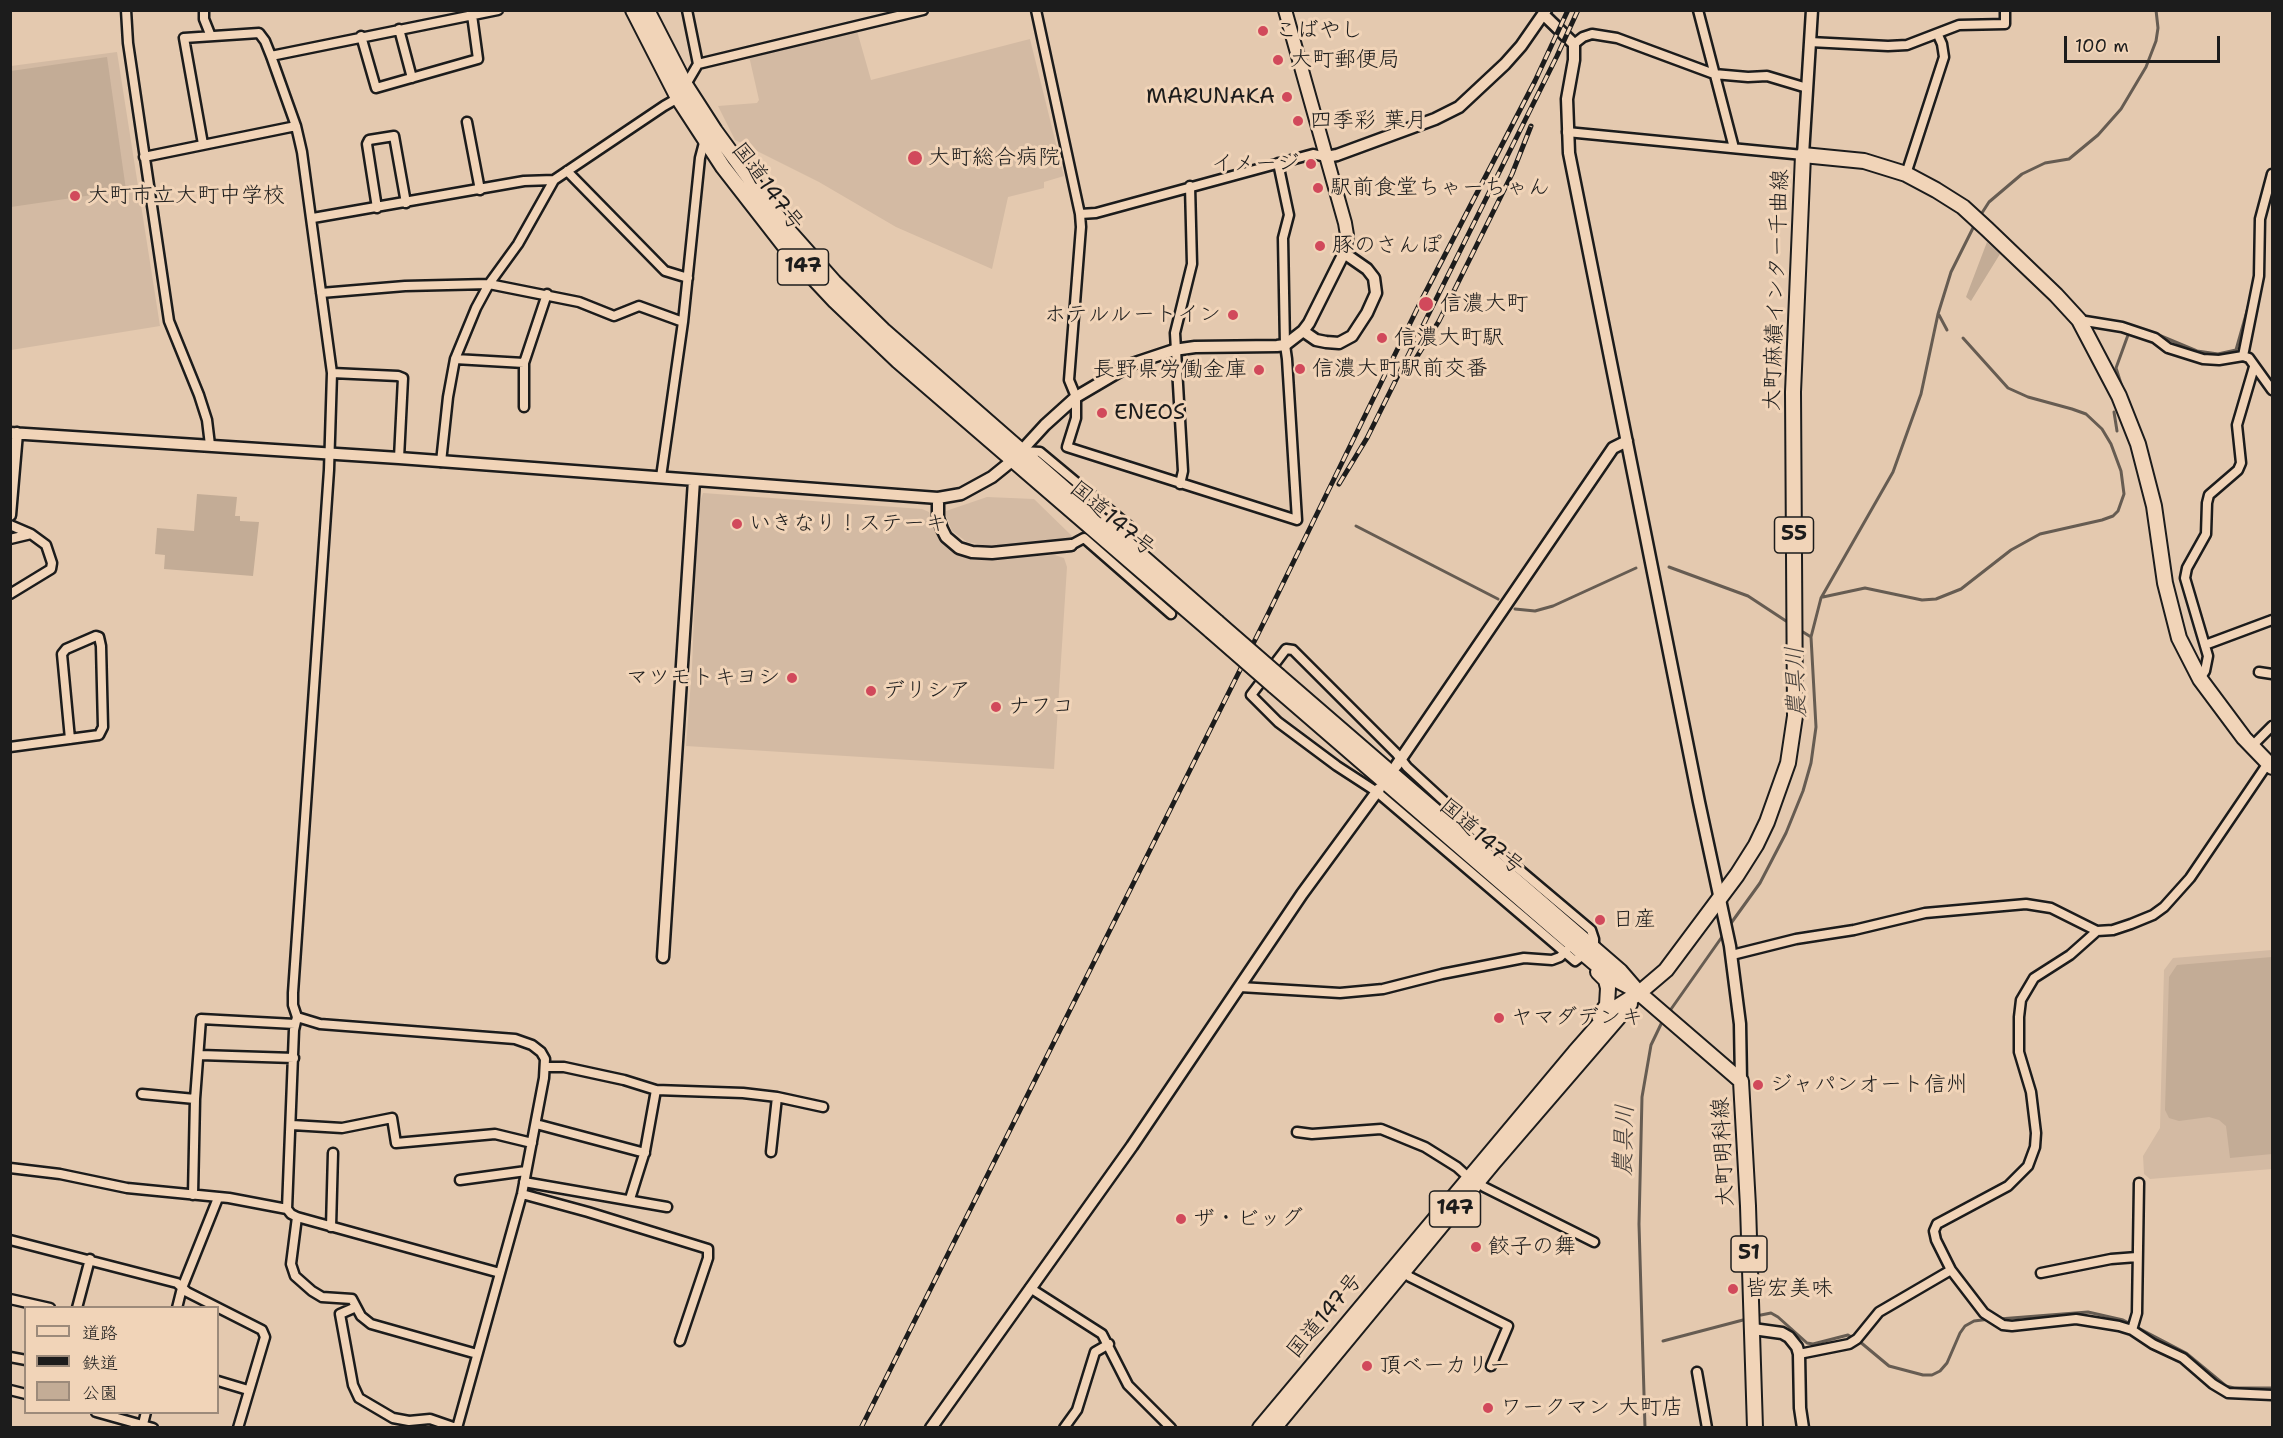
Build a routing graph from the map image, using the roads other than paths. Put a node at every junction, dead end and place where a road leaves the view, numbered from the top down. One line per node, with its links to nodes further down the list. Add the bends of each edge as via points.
1 (126, 10): 37 (street)
2 (204, 10): 18 (street)
3 (498, 10): 15 (street)
4 (633, 10): 29 (main road, 国道147号 / 147)
5 (647, 10): 27 (main road, 国道147号 / 147)
6 (687, 10): 24 (street)
7 (876, 10): 16 (street)
8 (922, 10): 16 (street)
9 (1036, 10): 48 (street)
10 (1285, 10): 38 (main road)
11 (1698, 10): 25 (street)
12 (1812, 10): 21 (street)
13 (2005, 10): 19 (street, via 2005,24 1959,25)
14 (1544, 12): 22 (street); 38 (street, via 1505,64 1459,107 1435,120)
15 (472, 15): 17 (street); 26 (street, via 478,58)
16 (878, 21): 24 (street)
17 (399, 29): 20 (street); 26 (street)
18 (210, 34): 23 (street, via 258,33); 34 (street, via 184,38)
19 (1938, 35): 21 (street, via 1907,45); 41 (street, via 1944,57)
20 (360, 36): 23 (street); 26 (street, via 376,88)
21 (1810, 42): 28 (street)
22 (1574, 44): 25 (street, via 1592,34 1617,38); 32 (street)
23 (271, 56): 31 (street)
24 (699, 64): 27 (street)
25 (1714, 74): 28 (street, via 1767,76); 35 (street)
26 (412, 78)
27 (686, 86): 29 (street); 33 (main road, 国道147号 / 147)
28 (1807, 88): 36 (street)
29 (678, 98): 33 (main road, 国道147号 / 147); 40 (street)
30 (467, 122): 45 (street)
31 (296, 126): 34 (street); 49 (street)
32 (1567, 132): 35 (street); 69 (street)
33 (710, 135): 51 (street, via 700,158); 72 (main road, 国道147号 / 147, via 834,282)
34 (203, 144): 37 (street)
35 (1734, 148): 36 (street)
36 (1803, 155): 41 (main road, 大町麻績インター千曲線, via 1864,161); 99 (main road, 大町麻績インター千曲線 / 55, via 1793,392 1793,727 1788,763 1767,822)
37 (144, 157): 70 (street, via 169,321 199,395)
38 (1326, 157): 39 (street, via 1313,154); 50 (main road, via 1345,223)
39 (1278, 163): 44 (street); 58 (street, via 1289,215 1283,238)
40 (567, 171): 43 (street); 51 (street, via 665,271)
41 (1906, 174): 55 (main road, 大町麻績インター千曲線, via 1966,210)
42 (2272, 174): 60 (street, via 2260,219 2259,276)
43 (554, 180): 45 (street, via 524,181); 52 (street, via 518,244)
44 (1190, 186): 48 (street); 59 (street, via 1192,264 1177,320)
45 (480, 190): 46 (street)
46 (406, 203): 47 (street); 47 (street, via 394,136 369,140)
47 (377, 208): 49 (street)
48 (1080, 214): 66 (street, via 1069,380)
49 (313, 218): 53 (street)
50 (1344, 253): 57 (street); 57 (street, via 1374,278 1376,293 1367,313 1352,336 1339,343 1316,340)
51 (688, 278): 56 (street)
52 (489, 284): 53 (street); 54 (street); 61 (street)
53 (321, 293): 64 (street)
54 (547, 294): 56 (street, via 614,316 639,306); 62 (street)
55 (2079, 320): 60 (street, via 2122,327 2203,359); 91 (main road, 大町麻績インター千曲線, via 2119,396 2138,444 2154,506 2170,609 2179,638)
56 (683, 322): 75 (street)
57 (1304, 331): 58 (street)
58 (1285, 345): 59 (street); 77 (street, via 1297,520)
59 (1174, 350): 66 (street, via 1132,364); 77 (street, via 1183,471)
60 (2242, 356): 63 (street)
61 (455, 359): 62 (street); 74 (street)
62 (524, 363): 67 (street)
63 (2254, 366): 65 (street); 88 (street, via 2237,425 2241,463 2209,495 2206,534 2185,578)
64 (332, 373): 71 (street); 73 (street, via 404,378)
65 (2272, 390)
66 (1076, 397): 72 (street); 77 (street, via 1076,418 1067,447)
67 (524, 407)
68 (14, 433): 70 (street); 79 (street)
69 (1627, 441): 96 (street, via 1613,448); 99 (street)
70 (210, 445): 71 (street)
71 (329, 454): 73 (street); 107 (street, via 293,993)
72 (1017, 455): 78 (street, via 975,488); 81 (street, via 1040,452); 101 (main road, 国道147号 / 147, bridge)
73 (399, 458): 74 (street)
74 (441, 462): 75 (street)
75 (661, 477): 76 (street)
76 (694, 480): 78 (street); 104 (street)
77 (1180, 484)
78 (938, 498): 84 (street, via 942,529 959,548 992,553)
79 (10, 515)
80 (10, 525): 82 (street)
81 (1130, 527)
82 (31, 534): 83 (street); 85 (street, via 46,545 51,569)
83 (10, 539)
84 (1071, 545): 86 (street, via 1084,538)
85 (10, 594)
86 (1171, 614)
87 (2272, 620): 88 (street)
88 (2205, 645): 91 (street, via 2207,663)
89 (2259, 672): 90 (street)
90 (2272, 674)
91 (2200, 679): 95 (main road, 大町麻績インター千曲線)
92 (2272, 726): 95 (street)
93 (69, 738): 93 (street, via 99,735 103,727 101,646 96,636 62,654); 94 (street)
94 (10, 747)
95 (2251, 747): 97 (main road, 大町麻績インター千曲線)
96 (1398, 762): 98 (street, via 1389,746 1290,648 1286,649 1251,695 1278,722 1337,766); 101 (street, via 1591,930 1594,944)
97 (2271, 764): 100 (street, via 2190,879 2164,908 2131,924)
98 (1378, 790): 102 (street); 105 (street)
99 (1722, 905): 103 (street); 106 (main road, 大町麻績インター千曲線 / 55, via 1666,970)
100 (2097, 931): 103 (street, via 2051,908 2026,904 1925,913); 143 (street, via 2070,955 2034,978 2021,1000 2019,1052 2034,1108 2036,1147 2028,1166 2008,1186 1935,1227 1936,1240)
101 (1588, 950): 102 (street, via 1575,961); 106 (main road, 国道147号 / 147, via 1620,971); 108 (main road, 147, via 1606,980 1607,1005 1577,1042)
102 (1566, 951): 105 (street, via 1552,960 1524,958 1383,989 1340,993)
103 (1732, 955): 112 (street, via 1740,1024)
104 (663, 957)
105 (1240, 987): 148 (street)
106 (1639, 993): 108 (main road, 国道147号 / 147, via 1611,1010); 112 (main road, 大町明科線); 128 (main road, 国道147号 / 147)
107 (296, 1021): 109 (street, via 201,1019); 110 (street); 111 (street, via 515,1038 541,1052)
108 (1575, 1052): 128 (main road, 国道147号 / 147)
109 (200, 1054): 110 (street); 116 (street)
110 (294, 1058): 118 (street)
111 (546, 1067): 113 (street, via 564,1067); 119 (street)
112 (1741, 1081): 156 (main road, 大町明科線 / 51)
113 (656, 1090): 115 (street); 124 (street)
114 (142, 1094): 116 (street)
115 (777, 1097): 117 (street); 122 (street)
116 (195, 1099): 132 (street)
117 (823, 1107)
118 (292, 1125): 121 (street, via 342,1128 392,1118 396,1143 495,1134); 136 (street)
119 (536, 1125): 121 (street); 124 (street)
120 (1297, 1132): 128 (street, via 1381,1129 1425,1147)
121 (532, 1143): 126 (street)
122 (771, 1152)
123 (333, 1153): 138 (street)
124 (645, 1153): 134 (street)
125 (10, 1168): 132 (street)
126 (526, 1171): 127 (street); 129 (street)
127 (460, 1180)
128 (1473, 1180): 140 (street); 144 (main road, 国道147号 / 147); 175 (main road, 国道147号 / 147)
129 (524, 1182): 131 (street); 134 (street)
130 (2139, 1183): 141 (street)
131 (522, 1194): 145 (street); 158 (street, via 708,1249)
132 (193, 1195): 133 (street)
133 (218, 1198): 136 (street); 147 (street)
134 (630, 1199): 135 (street)
135 (667, 1207)
136 (287, 1209): 137 (street)
137 (297, 1217): 138 (street); 154 (street, via 291,1254 295,1276 322,1297 352,1299)
138 (331, 1227): 145 (street)
139 (10, 1240): 142 (street)
140 (1594, 1242)
141 (2137, 1257): 146 (street); 157 (street, via 2137,1313)
142 (90, 1259): 147 (street, via 177,1283); 151 (street)
143 (1951, 1270): 157 (street, via 1984,1314 2002,1324 2087,1319); 161 (street, via 1879,1312 1849,1344)
144 (1403, 1272): 162 (street, via 1508,1326); 176 (main road, 国道147号 / 147)
145 (500, 1273): 160 (street)
146 (2042, 1273)
147 (182, 1288): 152 (street); 153 (street)
148 (1030, 1288): 159 (street, via 1098,1330); 169 (street)
149 (10, 1299): 150 (street)
150 (41, 1306)
151 (78, 1306)
152 (178, 1306)
153 (215, 1306)
154 (356, 1307): 160 (street, via 371,1324); 172 (street, via 340,1314 359,1398 393,1418 430,1419)
155 (219, 1308): 165 (street, via 265,1333)
156 (1753, 1329): 161 (street, via 1789,1337); 178 (main road, 大町明科線 / 51)
157 (2132, 1330): 166 (street, via 2183,1358 2228,1393)
158 (680, 1341)
159 (1109, 1344): 173 (street, via 1095,1352 1077,1410); 174 (street, via 1128,1385)
160 (477, 1354): 172 (street)
161 (1799, 1354): 179 (street)
162 (1491, 1366)
163 (1697, 1372): 177 (street)
164 (219, 1381): 165 (street)
165 (248, 1390): 171 (street)
166 (2272, 1395)
167 (100, 1414): 168 (street)
168 (142, 1426): 170 (street)
169 (932, 1427)
170 (153, 1428)
171 (238, 1428)
172 (457, 1428)
173 (1064, 1428)
174 (1171, 1428)
175 (1260, 1428)
176 (1274, 1428)
177 (1707, 1428)
178 (1755, 1428)
179 (1803, 1428)

